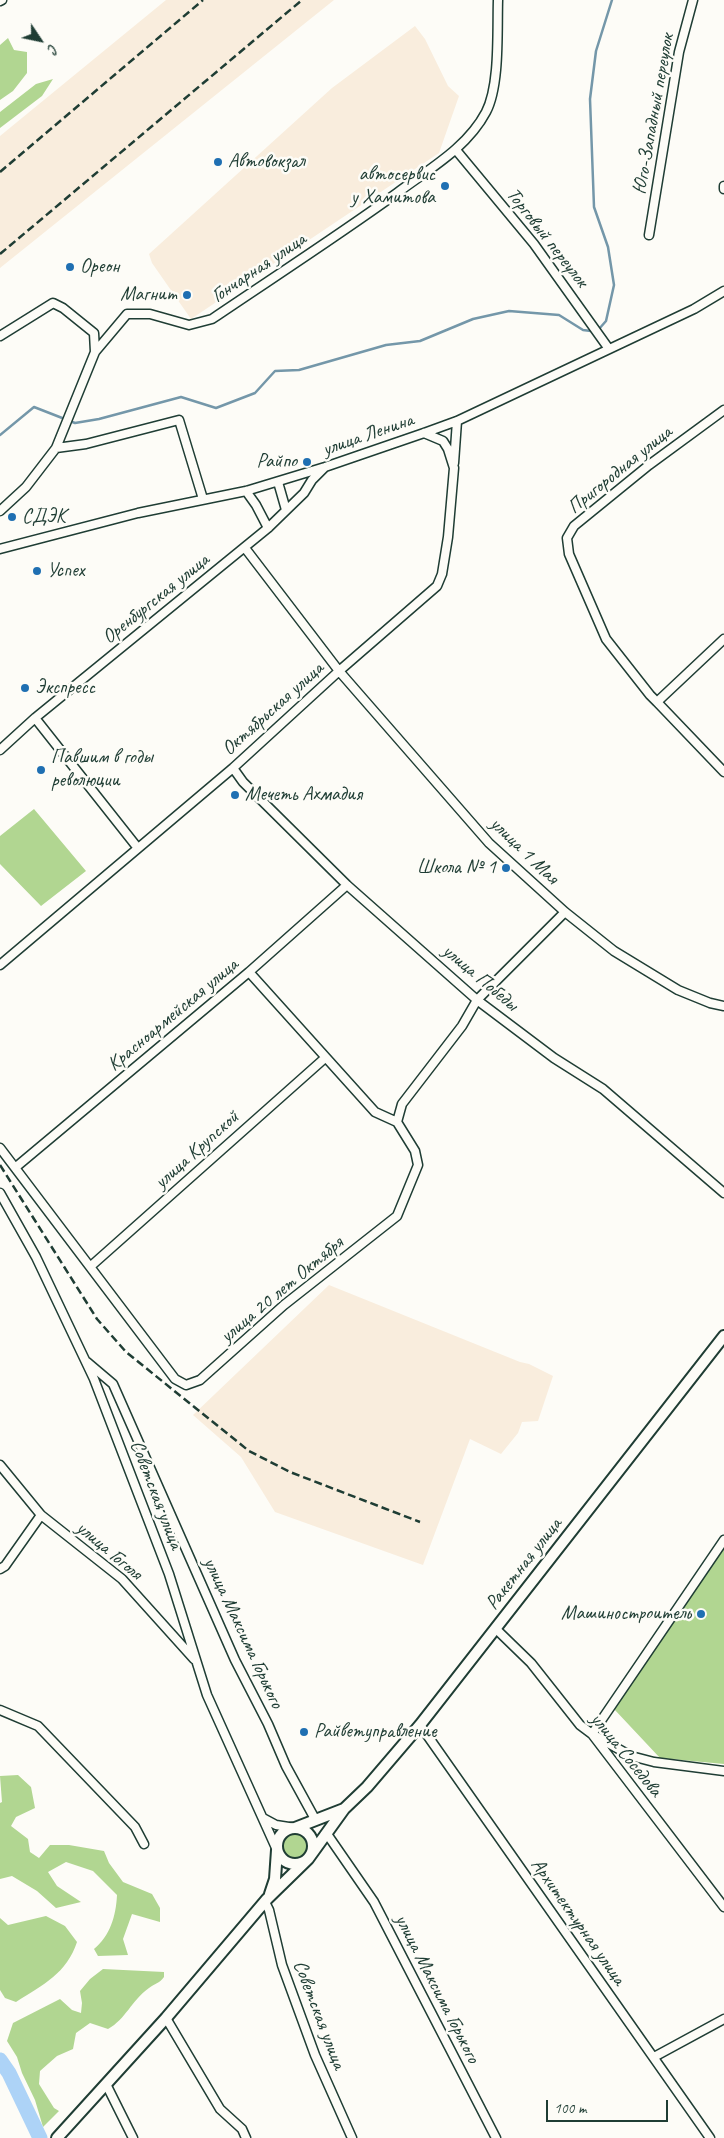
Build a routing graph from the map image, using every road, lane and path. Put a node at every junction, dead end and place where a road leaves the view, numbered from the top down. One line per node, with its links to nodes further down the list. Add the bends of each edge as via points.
1 (498, 0): 3 (street, Гончарная улица, via 494,86 486,111 474,132)
2 (693, 0): 4 (street, Юго-Западный переулок, via 679,52)
3 (456, 150): 7 (street, Торговый переулок, via 534,244); 8 (street, Гончарная улица, via 342,233 212,319 189,325 150,314 127,314)
4 (649, 235)
5 (724, 291): 7 (street, улица Ленина, via 694,310)
6 (0, 336): 8 (street, via 52,304 63,308 94,333)
7 (609, 349): 10 (street, улица Ленина)
8 (95, 352): 12 (street, Гончарная улица)
9 (724, 410): 25 (street, Пригородная улица, via 649,464 574,526 567,538 569,554 606,639)
10 (457, 421): 11 (street, улица Ленина); 14 (street)
11 (424, 433): 13 (street, улица Ленина); 14 (street, Октябрьская улица, via 443,440)
12 (56, 448): 17 (street, via 86,444 179,420); 19 (street, Гончарная улица, via 26,487)
13 (325, 467): 15 (street, улица Ленина); 18 (street, Оренбургская улица, via 304,494)
14 (454, 468): 24 (street, Октябрьская улица, via 448,537 437,586)
15 (278, 482): 16 (street, улица Ленина); 18 (street)
16 (246, 490): 17 (street, улица Ленина); 20 (street)
17 (203, 499): 21 (street, улица Ленина)
18 (286, 510): 20 (street, Оренбургская улица)
19 (0, 511)
20 (268, 528): 22 (street, Оренбургская улица)
21 (0, 548)
22 (245, 548): 24 (street, улица 1 Мая); 26 (street, Оренбургская улица)
23 (724, 639): 25 (street)
24 (339, 671): 28 (street, Октябрьская улица); 32 (street, улица 1 Мая, via 489,843)
25 (657, 702): 29 (street, Пригородная улица)
26 (35, 718): 27 (street, Оренбургская улица); 30 (street)
27 (0, 750)
28 (233, 768): 30 (street, Октябрьская улица); 31 (street, улица Победы, via 243,782)
29 (724, 772)
30 (137, 847): 33 (street, Октябрьская улица)
31 (347, 885): 34 (street, Красноармейская улица); 35 (street, улица Победы)
32 (565, 912): 35 (street); 36 (street, улица 1 Мая, via 645,972 678,990)
33 (0, 965)
34 (250, 972): 37 (street); 40 (street, Красноармейская улица)
35 (477, 1000): 38 (street, via 462,1026 402,1104); 42 (street, улица Победы, via 554,1058 603,1089)
36 (724, 1006)
37 (325, 1058): 38 (street, via 375,1112); 43 (street, улица Крупской)
38 (397, 1122): 43 (street, улица 20 лет Октября, via 415,1151 418,1165 397,1216 284,1305 200,1380 186,1385 175,1378)
39 (0, 1148): 40 (street)
40 (16, 1167): 43 (street)
41 (0, 1193): 45 (street, Советская улица, via 36,1256)
42 (724, 1193)
43 (91, 1266)
44 (724, 1336): 50 (main road, Ракетная улица)
45 (84, 1359): 51 (street, Советская улица, via 169,1574); 58 (street, улица Максима Горького, via 113,1384 235,1660)
46 (0, 1465): 47 (street, улица Гоголя)
47 (41, 1515): 49 (street); 51 (street, улица Гоголя, via 122,1579)
48 (724, 1540): 54 (street)
49 (0, 1569)
50 (496, 1629): 53 (main road, Ракетная улица); 54 (street, улица Соседова, via 531,1663 580,1725)
51 (196, 1662): 57 (street, Советская улица, via 207,1695)
52 (0, 1710): 61 (street, via 38,1726 135,1827)
53 (420, 1725): 56 (main road, Ракетная улица); 68 (street, Архитектурная улица)
54 (592, 1734): 55 (street, via 631,1756); 65 (street, улица Соседова)
55 (724, 1771)
56 (344, 1808): 58 (main road, Ракетная улица); 60 (main road, Ракетная улица)
57 (263, 1818): 59 (street, via 276,1825); 62 (street, Советская улица)
58 (315, 1819): 59 (main road, Ракетная улица)
59 (295, 1828): 62 (main road, via 282,1834); 63 (main road, via 310,1835 314,1844)
60 (327, 1834): 63 (main road, Ракетная улица); 74 (street, улица Максима Горького, via 374,1902)
61 (144, 1844)
62 (277, 1850): 63 (main road, via 285,1862 302,1863); 64 (main road, via 275,1879)
63 (308, 1859): 64 (main road, Ракетная улица)
64 (266, 1900): 66 (main road, Ракетная улица); 73 (street, Советская улица, via 285,1974 315,2055)
65 (724, 1907)
66 (166, 2018): 69 (main road, Ракетная улица); 72 (street, via 220,2109)
67 (724, 2018): 68 (street)
68 (654, 2057): 75 (street, Архитектурная улица)
69 (106, 2084): 70 (main road, Ракетная улица); 71 (street)
70 (57, 2138)
71 (133, 2138)
72 (246, 2138)
73 (352, 2138)
74 (496, 2138)
75 (710, 2138)

